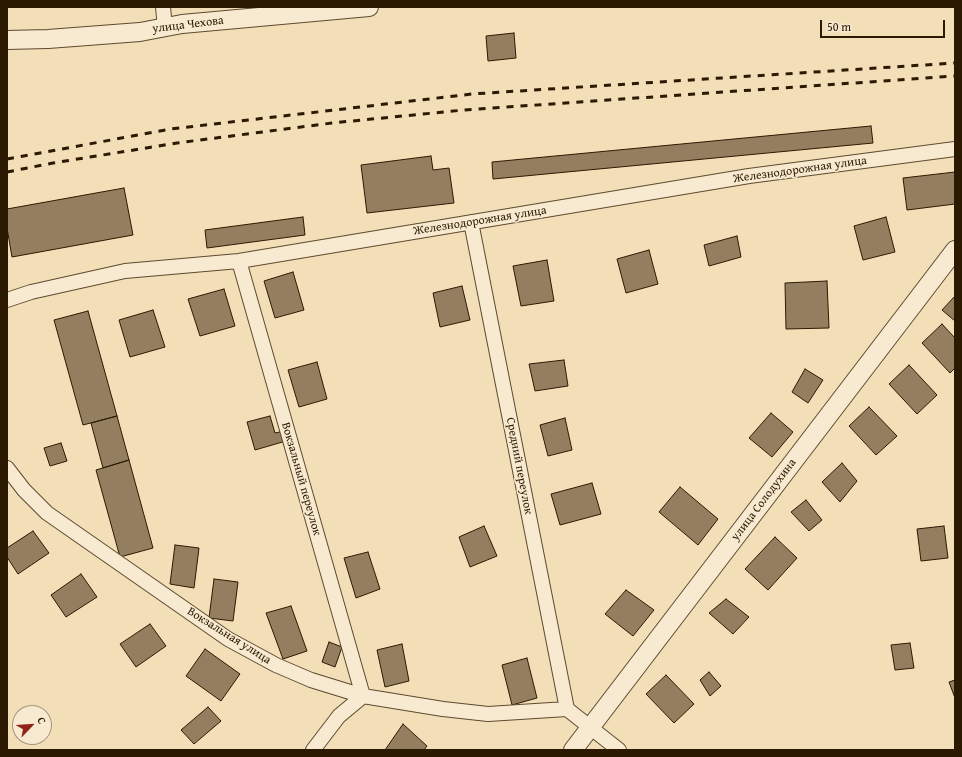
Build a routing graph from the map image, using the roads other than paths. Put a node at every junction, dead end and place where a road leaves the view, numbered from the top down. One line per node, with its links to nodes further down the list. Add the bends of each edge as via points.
1 (163, 7): 3 (street)
2 (369, 7): 3 (street, улица Чехова, via 182,24)
3 (165, 28): 4 (street, улица Чехова, via 48,39)
4 (7, 40)
5 (955, 149): 6 (street, Железнодорожная улица, via 750,176)
6 (471, 222): 8 (street, Железнодорожная улица); 12 (street, Средний переулок)
7 (955, 250): 13 (street, улица Солодухина)
8 (240, 261): 9 (street, Железнодорожная улица, via 125,271 31,292); 11 (street, Вокзальный переулок)
9 (7, 300)
10 (7, 468): 11 (street, Вокзальная улица, via 46,513 228,639 276,666)
11 (363, 696): 12 (street, Вокзальная улица, via 488,714); 14 (street, via 339,716)
12 (567, 709): 13 (street)
13 (590, 727): 15 (street, улица Солодухина); 16 (street)
14 (313, 750)
15 (572, 750)
16 (619, 750)

